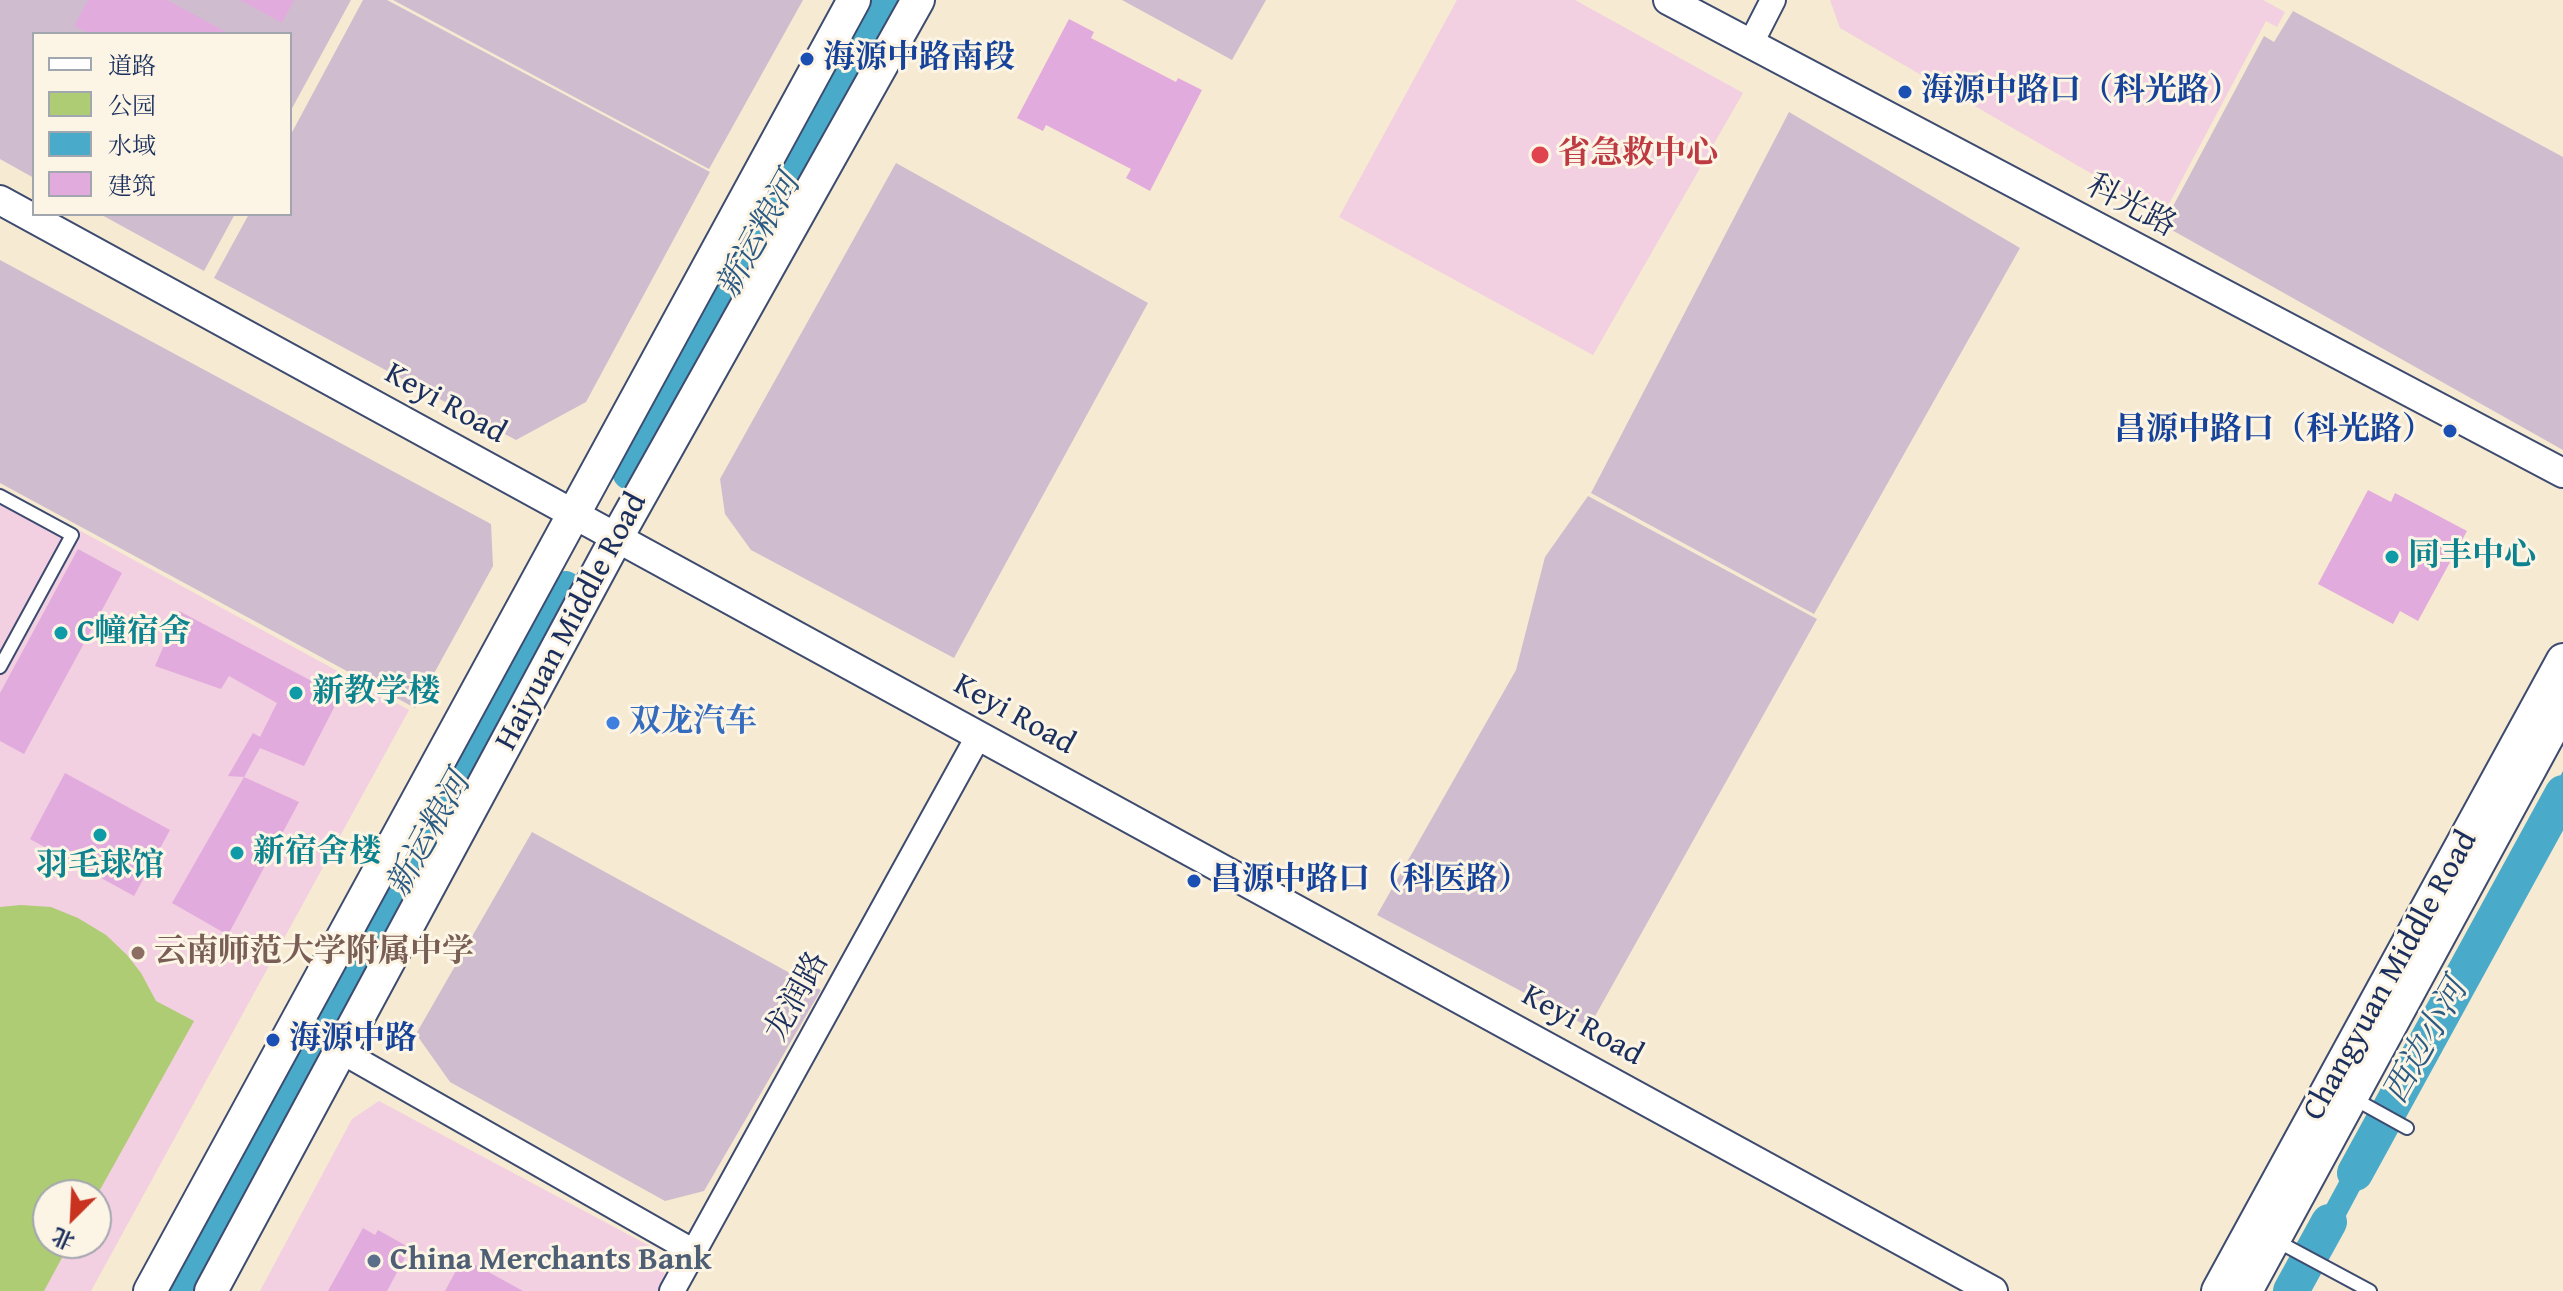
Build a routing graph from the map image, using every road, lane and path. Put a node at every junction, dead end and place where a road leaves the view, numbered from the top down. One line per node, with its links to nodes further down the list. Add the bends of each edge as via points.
1 (854, 0): 9 (main road, Haiyuan Middle Road)
2 (918, 0): 10 (main road, Haiyuan Middle Road)
3 (1668, 0): 5 (street, 科光路)
4 (1773, 0): 5 (street)
5 (1750, 45): 7 (street, 科光路)
6 (0, 200): 9 (street, Keyi Road)
7 (2563, 473)
8 (0, 496): 12 (lane, via 72,535)
9 (574, 513): 10 (street, Keyi Road); 20 (main road, Haiyuan Middle Road)
10 (617, 537): 14 (street, Keyi Road); 15 (main road, Haiyuan Middle Road)
11 (2563, 660): 16 (main road, Changyuan Middle Road)
12 (0, 667)
13 (2563, 708): 16 (main road, Changyuan Middle Road)
14 (979, 735): 19 (street, 龙润路); 23 (street, Keyi Road)
15 (341, 1051): 19 (street); 21 (main road, Haiyuan Middle Road)
16 (2350, 1096): 17 (lane); 18 (main road, Changyuan Middle Road); 24 (main road, Changyuan Middle Road)
17 (2403, 1126)
18 (2285, 1245): 25 (main road, Changyuan Middle Road); 26 (lane)
19 (694, 1252): 22 (street, 龙润路)
20 (150, 1291)
21 (211, 1291)
22 (672, 1291)
23 (1993, 1291)
24 (2218, 1291)
25 (2246, 1291)
26 (2370, 1291)

